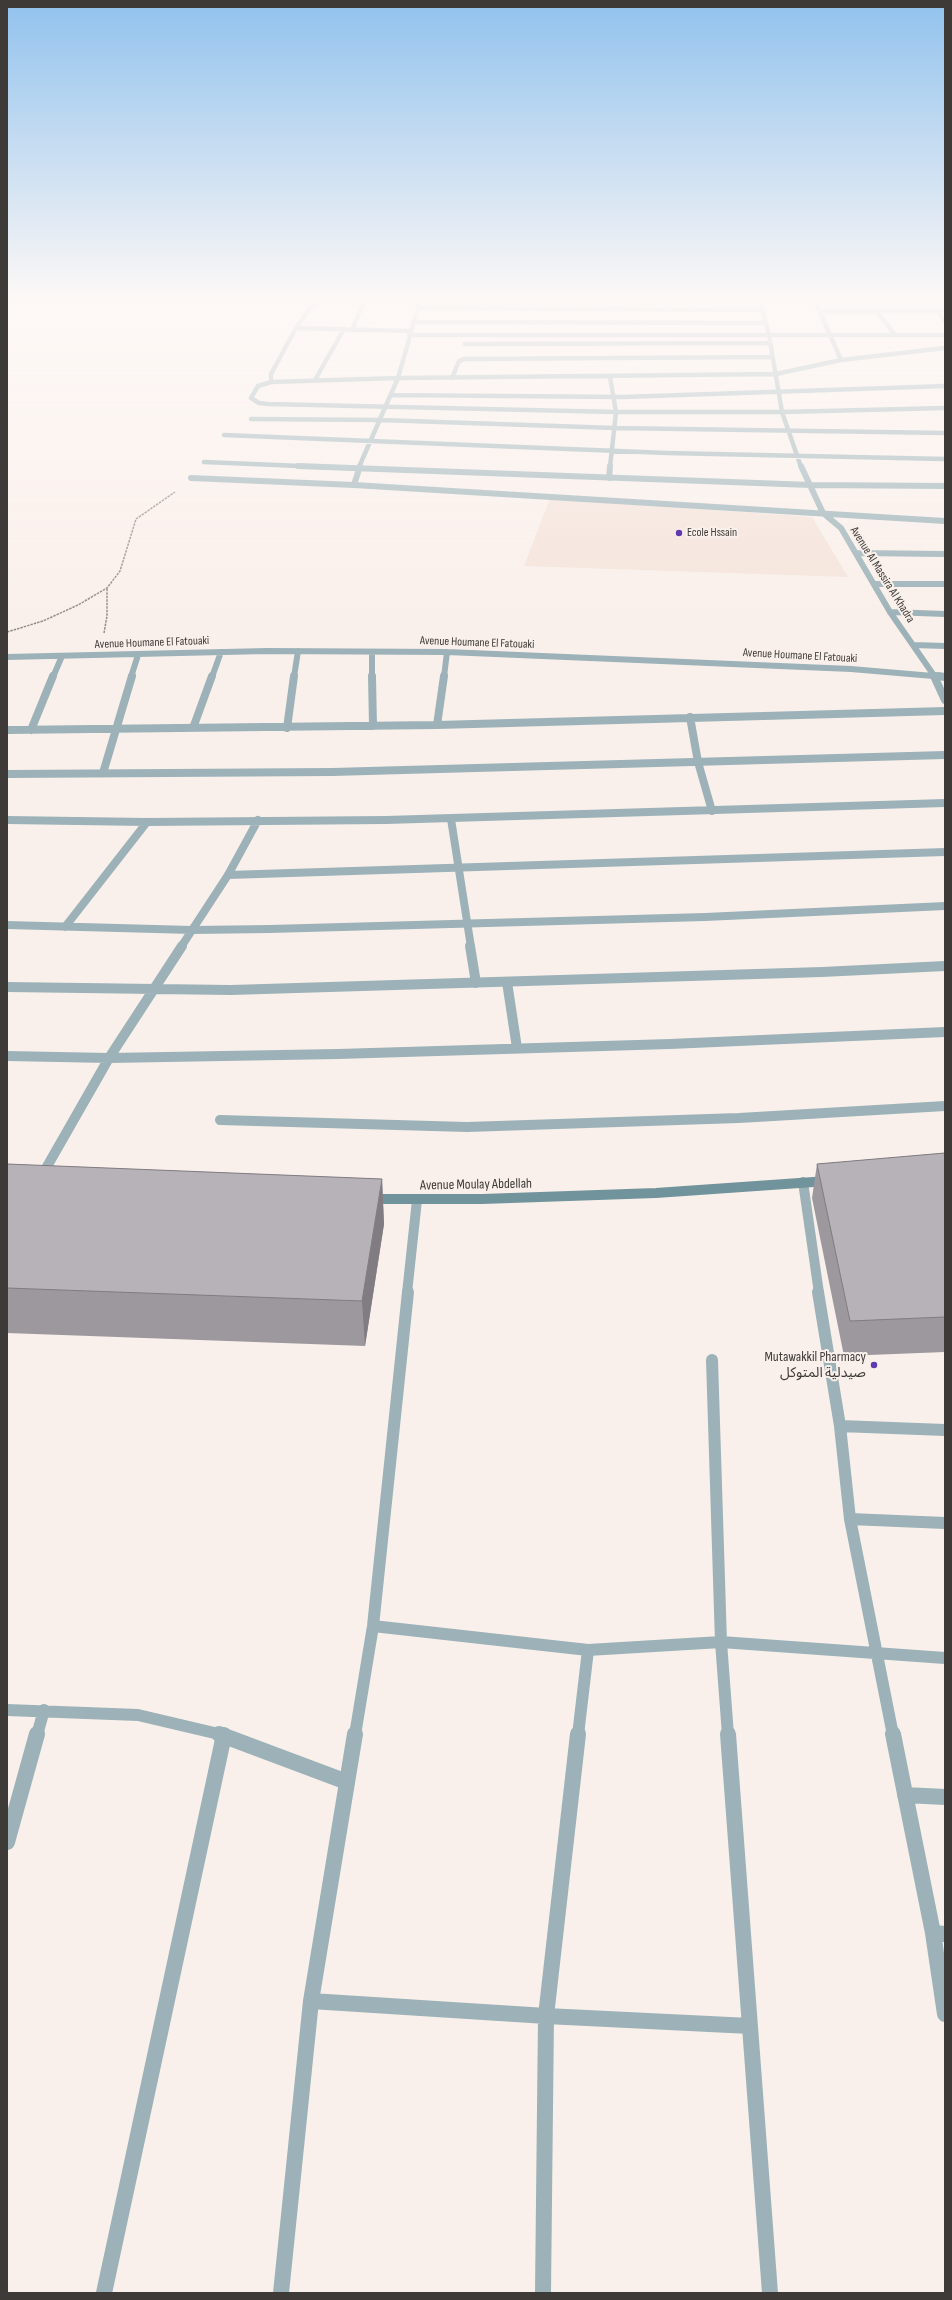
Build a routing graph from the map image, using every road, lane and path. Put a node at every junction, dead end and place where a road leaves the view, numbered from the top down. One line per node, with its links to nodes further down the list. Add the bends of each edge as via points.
1 (384, 408): 9 (street)
2 (475, 408): 6 (street)
3 (616, 408): 6 (street)
4 (781, 408): 7 (street, Avenue Al Massira Al Khadra)
5 (931, 408): 7 (street)
6 (616, 412): 7 (street); 10 (street)
7 (782, 412): 11 (street, Avenue Al Massira Al Khadra)
8 (251, 418): 9 (street)
9 (381, 420): 10 (street); 14 (street)
10 (615, 428): 11 (street); 15 (street)
11 (788, 431): 12 (street); 16 (street, Avenue Al Massira Al Khadra)
12 (945, 433)
13 (224, 435): 14 (street)
14 (370, 442): 15 (street); 19 (street)
15 (612, 451): 16 (street); 21 (street)
16 (796, 456): 17 (street); 23 (street, Avenue Al Massira Al Khadra)
17 (945, 459)
18 (204, 462): 19 (street)
19 (359, 467): 21 (street); 22 (street)
20 (191, 478): 22 (street); 31 (path, via 161,503 136,519 120,571)
21 (609, 478): 23 (street)
22 (354, 485): 25 (street)
23 (812, 485): 24 (street); 25 (street, Avenue Al Massira Al Khadra, via 813,493)
24 (945, 486)
25 (823, 512): 26 (street); 27 (street, Avenue Al Massira Al Khadra, via 841,528)
26 (945, 520)
27 (857, 553): 28 (street); 29 (street, Avenue Al Massira Al Khadra)
28 (945, 554)
29 (875, 584): 30 (street); 32 (street, Avenue Al Massira Al Khadra)
30 (945, 584)
31 (107, 588): 34 (path, via 78,605); 41 (path, via 107,616)
32 (890, 612): 33 (street); 35 (street, Avenue Al Massira Al Khadra)
33 (945, 614)
34 (7, 632)
35 (914, 645): 36 (street); 45 (street, Avenue Al Massira Al Khadra)
36 (945, 646)
37 (298, 651): 38 (street, Avenue Houmane El Fatouaki); 39 (street, Avenue Houmane El Fatouaki); 53 (street)
38 (221, 652): 42 (street, Avenue Houmane El Fatouaki); 52 (street)
39 (372, 652): 40 (street, Avenue Houmane El Fatouaki); 51 (street)
40 (447, 652): 45 (street, Avenue Houmane El Fatouaki, via 851,669); 50 (street)
41 (101, 655): 42 (street, Avenue Houmane El Fatouaki); 43 (street, Avenue Houmane El Fatouaki)
42 (138, 655): 54 (street)
43 (62, 656): 44 (street, Avenue Houmane El Fatouaki); 56 (street)
44 (7, 658)
45 (934, 676): 46 (street, Avenue Houmane El Fatouaki); 47 (street, Avenue Al Massira Al Khadra)
46 (945, 676)
47 (945, 700)
48 (945, 711): 49 (street)
49 (690, 717): 50 (street); 58 (street)
50 (437, 725): 51 (street)
51 (372, 726): 53 (street)
52 (193, 728): 53 (street); 54 (street)
53 (287, 728)
54 (115, 729): 56 (street); 59 (street)
55 (7, 730): 56 (street)
56 (31, 730)
57 (945, 755): 58 (street)
58 (698, 762): 59 (street, via 324,772); 62 (street)
59 (103, 773): 60 (street)
60 (7, 774)
61 (945, 803): 62 (street)
62 (712, 811): 63 (street)
63 (450, 819): 65 (street); 68 (street)
64 (7, 820): 66 (street)
65 (258, 820): 66 (street); 69 (street)
66 (147, 822): 73 (street)
67 (945, 852): 68 (street)
68 (459, 870): 69 (street); 71 (street)
69 (228, 875): 74 (street)
70 (945, 906): 71 (street)
71 (467, 924): 74 (street); 78 (street)
72 (10, 925): 73 (street); 75 (street)
73 (65, 927): 74 (street)
74 (192, 930): 80 (street)
75 (7, 933)
76 (945, 966): 77 (street)
77 (506, 982): 78 (street); 82 (street)
78 (476, 983): 80 (street)
79 (7, 987): 80 (street)
80 (153, 990): 84 (street)
81 (945, 1032): 82 (street)
82 (517, 1048): 84 (street)
83 (7, 1056): 84 (street)
84 (109, 1058): 88 (street)
85 (945, 1106): 86 (street, via 739,1118 468,1127)
86 (220, 1120)
87 (27, 1178): 88 (street)
88 (40, 1178): 89 (street)
89 (56, 1179)
90 (842, 1180): 91 (street, Avenue Moulay Abdellah)
91 (803, 1182): 93 (street, Avenue Moulay Abdellah, via 656,1193); 95 (street)
92 (361, 1198): 93 (street, Avenue Moulay Abdellah)
93 (417, 1200): 99 (street)
94 (712, 1360): 100 (street)
95 (840, 1426): 96 (street); 97 (street)
96 (945, 1430)
97 (850, 1519): 98 (street); 102 (street)
98 (945, 1523)
99 (373, 1626): 101 (street); 107 (street)
100 (721, 1642): 101 (street); 102 (street); 115 (street)
101 (588, 1650): 114 (street)
102 (875, 1653): 103 (street); 108 (street)
103 (945, 1658)
104 (7, 1710): 105 (street)
105 (44, 1710): 106 (street, via 138,1715); 110 (street)
106 (224, 1735): 107 (street); 116 (street)
107 (347, 1782): 112 (street)
108 (905, 1795): 109 (street); 111 (street)
109 (945, 1797)
110 (7, 1842)
111 (939, 1934): 113 (street)
112 (312, 2001): 114 (street); 117 (street)
113 (945, 2014)
114 (546, 2016): 115 (street); 118 (street)
115 (750, 2026): 119 (street)
116 (104, 2293)
117 (281, 2293)
118 (543, 2293)
119 (770, 2293)

